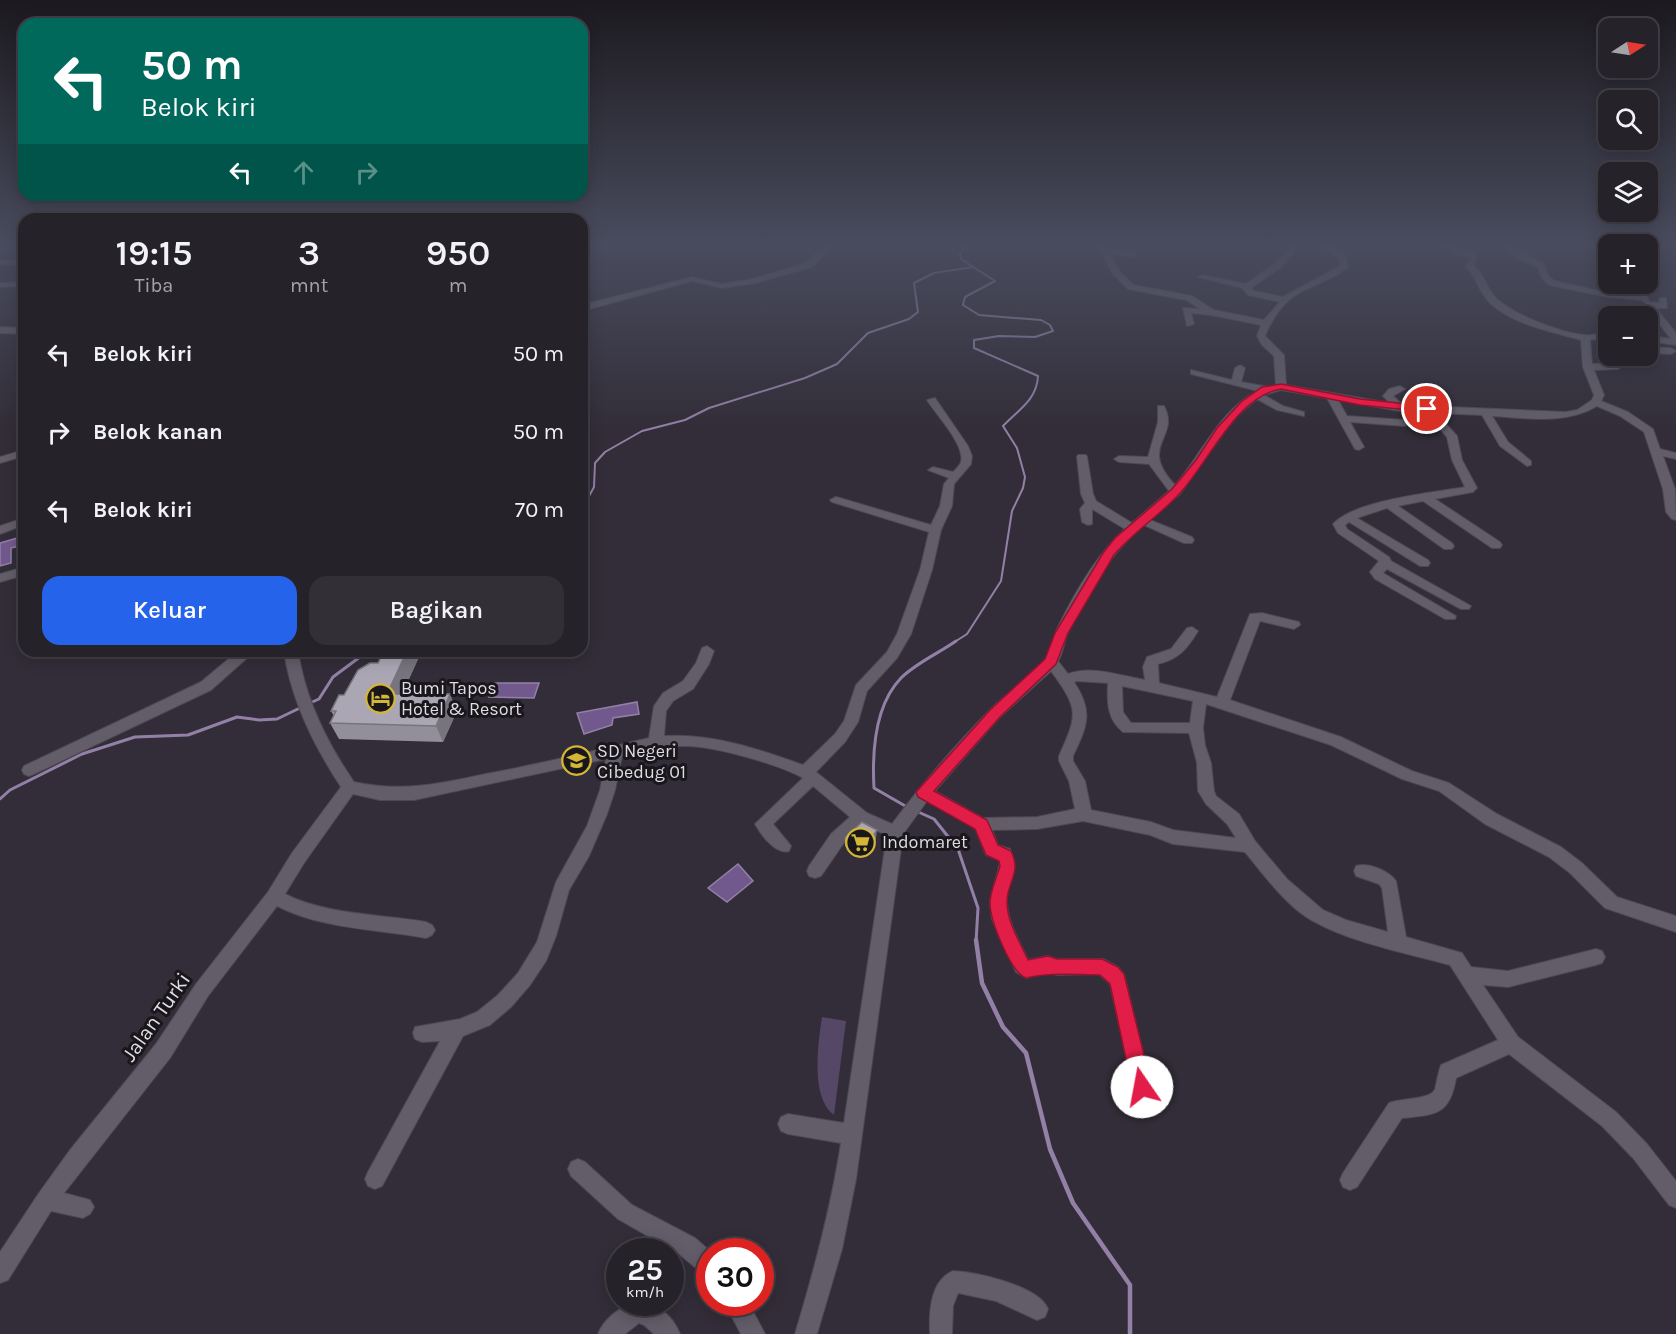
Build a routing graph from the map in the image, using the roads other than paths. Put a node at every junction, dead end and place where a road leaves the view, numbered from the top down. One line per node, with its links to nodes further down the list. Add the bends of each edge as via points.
1 (1184, 305): 6 (street)
2 (1201, 305): 7 (street)
3 (1282, 305): 8 (street)
4 (1499, 305): 13 (street, via 1545,328)
5 (1649, 305): 15 (street)
6 (1186, 310): 7 (street); 9 (street)
7 (1211, 312): 8 (street)
8 (1266, 323): 23 (street, via 1259,341 1279,355)
9 (1190, 324)
10 (0, 330): 11 (street)
11 (18, 331)
12 (1598, 336): 13 (street)
13 (1585, 338): 19 (street)
14 (1658, 339): 15 (street)
15 (1676, 341)
16 (1658, 350): 17 (street)
17 (1671, 351)
18 (1618, 366): 19 (street)
19 (1588, 367): 28 (street, via 1599,392)
20 (1240, 368): 22 (street)
21 (1194, 372): 22 (street)
22 (1236, 384): 25 (street)
23 (1281, 387): 25 (street); 26 (street)
24 (1400, 389): 30 (street, via 1388,396)
25 (1261, 392): 33 (street, via 1280,408); 47 (street, via 1233,414)
26 (1331, 397): 30 (street); 34 (street)
27 (932, 400): 46 (street, via 967,456 966,464)
28 (1596, 402): 32 (street, via 1580,412 1565,415); 37 (street, via 1645,427 1653,436)
29 (1161, 408): 43 (street, via 1164,418)
30 (1400, 408): 31 (street)
31 (1427, 409): 32 (street); 48 (street, via 1452,436 1457,460 1471,488)
32 (1485, 413): 44 (street, via 1504,444)
33 (1300, 414)
34 (1343, 419): 35 (street); 36 (street)
35 (1406, 423)
36 (1359, 447)
37 (1657, 451): 39 (street); 52 (street)
38 (18, 455): 42 (street)
39 (1676, 456)
40 (1082, 457): 50 (street)
41 (1119, 459): 43 (street)
42 (0, 460)
43 (1153, 461): 47 (street)
44 (1527, 463)
45 (933, 470): 46 (street)
46 (955, 476): 58 (street)
47 (1176, 492): 56 (street)
48 (1426, 498): 51 (street); 60 (street)
49 (836, 500): 58 (street)
50 (1091, 503): 54 (street, via 1086,509); 56 (street)
51 (1389, 505): 53 (street); 61 (street)
52 (1676, 517)
53 (1348, 518): 62 (street, via 1339,524 1342,531); 63 (street)
54 (1088, 522)
55 (18, 523): 57 (street)
56 (1139, 525): 59 (street); 73 (street, via 1109,553 1061,633)
57 (0, 530)
58 (935, 530): 83 (street, via 904,634 892,656 861,690 851,722)
59 (1188, 540)
60 (1496, 545)
61 (1448, 546)
62 (1385, 563): 66 (street); 67 (street, via 1376,572 1379,576)
63 (1424, 563)
64 (18, 573): 65 (street)
65 (0, 578)
66 (1465, 606)
67 (1450, 616)
68 (1294, 625): 78 (street, via 1255,617)
69 (1192, 631): 76 (street, via 1179,651 1152,660)
70 (707, 651): 80 (street, via 688,685 668,697 659,710)
71 (239, 657): 82 (street, via 206,686)
72 (292, 657): 84 (street, via 293,671 326,753)
73 (1051, 661): 75 (street); 85 (street, via 995,713)
74 (1115, 679): 75 (street, via 1083,676); 76 (street); 79 (street, via 1116,713 1128,728)
75 (1066, 680): 86 (street, via 1076,696 1081,716 1065,761 1077,781)
76 (1153, 687): 77 (street)
77 (1200, 698): 78 (street); 79 (street)
78 (1222, 703): 95 (street, via 1336,741 1407,775 1444,787 1491,819 1555,852 1611,903)
79 (1196, 728): 91 (street, via 1206,791 1233,819)
80 (656, 742): 81 (street); 83 (street, via 706,742 760,754)
81 (615, 751): 84 (street, via 414,794 388,795); 100 (street, via 609,792 564,881 544,944 531,967 504,1001 473,1024)
82 (28, 770)
83 (809, 774): 87 (street); 90 (street, via 763,824)
84 (349, 787): 94 (street, Jalan Turki)
85 (923, 792): 88 (street); 89 (street)
86 (1084, 814): 88 (street, via 1045,822); 91 (street, via 1173,837)
87 (861, 817): 89 (street); 92 (street, via 837,839)
88 (981, 824): 103 (street, via 992,850 1004,854 1008,863 998,901 1001,919 1022,966 1026,970 1048,964 1102,967 1118,980)
89 (895, 832): 105 (street)
90 (783, 846)
91 (1249, 846): 97 (street, via 1281,884 1317,915 1343,927)
92 (815, 871)
93 (1362, 871): 97 (street, via 1385,879 1390,886)
94 (274, 897): 96 (street, via 320,915); 110 (street, Jalan Turki, via 202,990 163,1051)
95 (1676, 924)
96 (426, 930)
97 (1398, 942): 99 (street, via 1449,956)
98 (1596, 957): 99 (street, via 1508,979)
99 (1468, 975): 102 (street)
100 (457, 1029): 101 (street); 107 (street)
101 (422, 1033)
102 (1511, 1044): 108 (street, via 1448,1072 1443,1094 1435,1103 1396,1110); 109 (street, via 1609,1119)
103 (1146, 1107)
104 (788, 1124): 105 (street)
105 (852, 1135): 119 (street, via 831,1249)
106 (578, 1169): 112 (street, via 625,1212)
107 (375, 1179)
108 (1350, 1180)
109 (1676, 1198)
110 (46, 1200): 111 (street); 113 (street, Jalan Turki)
111 (83, 1207)
112 (696, 1253)
113 (0, 1272)
114 (1037, 1309): 120 (street, via 1003,1293 953,1282 948,1286 941,1310)
115 (743, 1316): 118 (street)
116 (609, 1334): 117 (street, via 636,1311 651,1314)
117 (669, 1334)
118 (754, 1334)
119 (806, 1334)
120 (941, 1334)

